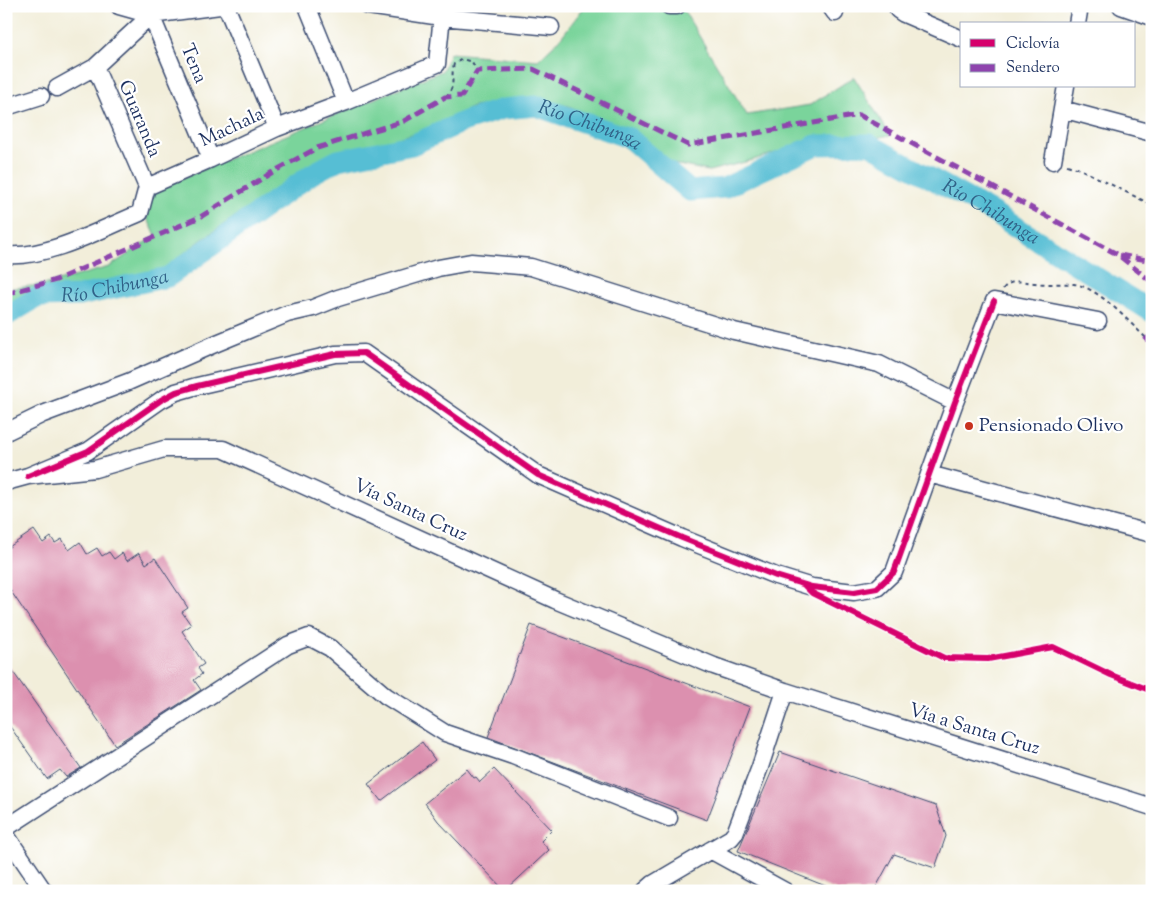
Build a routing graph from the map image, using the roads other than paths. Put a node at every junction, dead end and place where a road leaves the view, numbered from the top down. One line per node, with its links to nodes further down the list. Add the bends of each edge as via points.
1 (119, 6): 12 (street)
2 (220, 6): 12 (street)
3 (226, 6): 24 (street)
4 (307, 6): 21 (street)
5 (368, 6): 11 (street)
6 (669, 6): 7 (street)
7 (677, 6)
8 (898, 6): 16 (street, via 904,14)
9 (1080, 6): 14 (street)
10 (1121, 6): 13 (street)
11 (442, 11): 15 (street); 21 (street, Machala, via 437,64)
12 (151, 15): 17 (street); 26 (street, Tena)
13 (1152, 17)
14 (1077, 22)
15 (551, 27)
16 (960, 38)
17 (95, 66): 18 (street); 28 (street, Guaranda)
18 (57, 88)
19 (1066, 88): 23 (street)
20 (41, 96): 22 (street)
21 (346, 102): 24 (street, Machala)
22 (6, 107)
23 (1062, 109): 25 (street); 27 (street)
24 (277, 128): 26 (street, Machala)
25 (1152, 133)
26 (211, 159): 28 (street, Machala)
27 (1052, 161)
28 (146, 186): 29 (street, via 140,213 46,252)
29 (6, 255)
30 (1098, 321): 31 (street, via 994,301)
31 (955, 402): 32 (street, via 878,364 734,331 531,267 471,262 438,268 288,314); 33 (street)
32 (6, 432)
33 (929, 474): 34 (street, via 894,572 877,588 854,592 812,587 682,538 538,474 364,353 348,353 176,392 88,451); 36 (street)
34 (28, 476): 35 (street, Vía Santa Cruz); 37 (street, Vía Santa Cruz, via 95,469 164,449 222,449 555,600 714,666)
35 (6, 482)
36 (1152, 534)
37 (785, 691): 38 (street, Vía a Santa Cruz); 42 (street, via 735,833)
38 (1152, 807)
39 (669, 818): 40 (street, via 513,756 445,733 386,696 330,648 309,637 288,645)
40 (6, 828)
41 (6, 835): 43 (street)
42 (710, 850): 44 (street); 45 (street)
43 (44, 891)
44 (646, 891)
45 (785, 891)

